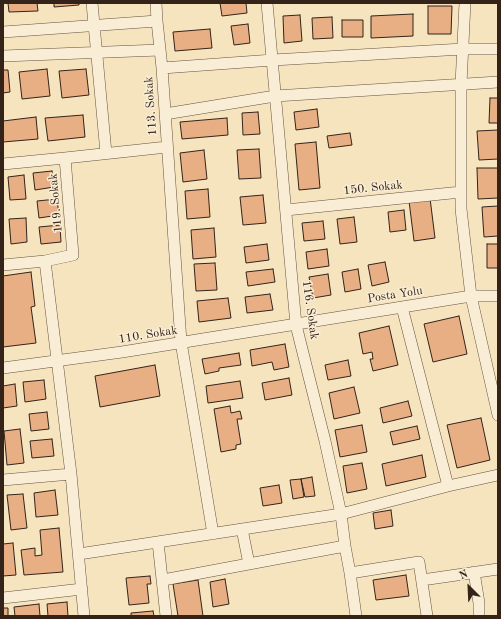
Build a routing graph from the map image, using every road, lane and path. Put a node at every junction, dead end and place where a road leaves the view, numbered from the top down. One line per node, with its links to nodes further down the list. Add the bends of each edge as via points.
1 (92, 3): 6 (street)
2 (156, 3): 5 (street, 113. Sokak)
3 (267, 3): 13 (street, 116. Sokak)
4 (465, 3): 8 (street)
5 (157, 21): 6 (street); 10 (street, 113. Sokak)
6 (94, 25): 7 (street); 11 (street)
7 (3, 32)
8 (462, 49): 9 (street); 13 (street); 16 (street)
9 (498, 49)
10 (160, 50): 11 (street); 14 (street, 113. Sokak)
11 (97, 53): 12 (street); 20 (street)
12 (3, 56)
13 (273, 60): 14 (street); 17 (street, 116. Sokak)
14 (162, 68): 18 (street, 113. Sokak)
15 (498, 82): 16 (street)
16 (461, 84): 17 (street); 23 (street)
17 (275, 96): 18 (street); 24 (street, 116. Sokak)
18 (165, 114): 19 (street, 113. Sokak)
19 (167, 147): 20 (street); 31 (street, 113. Sokak)
20 (106, 153): 21 (street)
21 (65, 158): 22 (street, 119. Sokak); 25 (street, 119. Sokak, via 73,255)
22 (3, 164)
23 (461, 192): 24 (street, 150. Sokak); 27 (street)
24 (286, 210): 30 (street, 116. Sokak)
25 (45, 261): 26 (street); 32 (street)
26 (3, 265)
27 (471, 296): 28 (street, Posta Yolu); 29 (street, Posta Yolu); 34 (street)
28 (498, 296)
29 (402, 308): 30 (street, Posta Yolu); 38 (street)
30 (296, 325): 31 (street, 110. Sokak); 39 (street, 116. Sokak)
31 (181, 342): 32 (street, 110. Sokak); 41 (street, 113. Sokak)
32 (58, 361): 33 (street, 110. Sokak); 35 (street)
33 (3, 368)
34 (498, 415)
35 (71, 474): 37 (street); 44 (street)
36 (498, 475): 38 (street)
37 (3, 480)
38 (448, 486): 39 (street)
39 (341, 514): 40 (street); 43 (street, 116. Sokak)
40 (242, 529): 41 (street); 45 (street)
41 (213, 534): 42 (street)
42 (158, 542): 44 (street); 49 (street)
43 (344, 546): 45 (street); 48 (street, 116. Sokak)
44 (79, 554): 51 (street)
45 (249, 564): 49 (street)
46 (498, 569): 47 (street)
47 (474, 572): 50 (street); 57 (street)
48 (350, 573): 50 (street, via 419,562); 55 (street, 116. Sokak)
49 (163, 580): 54 (street)
50 (422, 580): 56 (street)
51 (82, 590): 52 (street); 53 (street)
52 (3, 598)
53 (84, 616)
54 (166, 616)
55 (356, 616)
56 (427, 616)
57 (479, 616)

